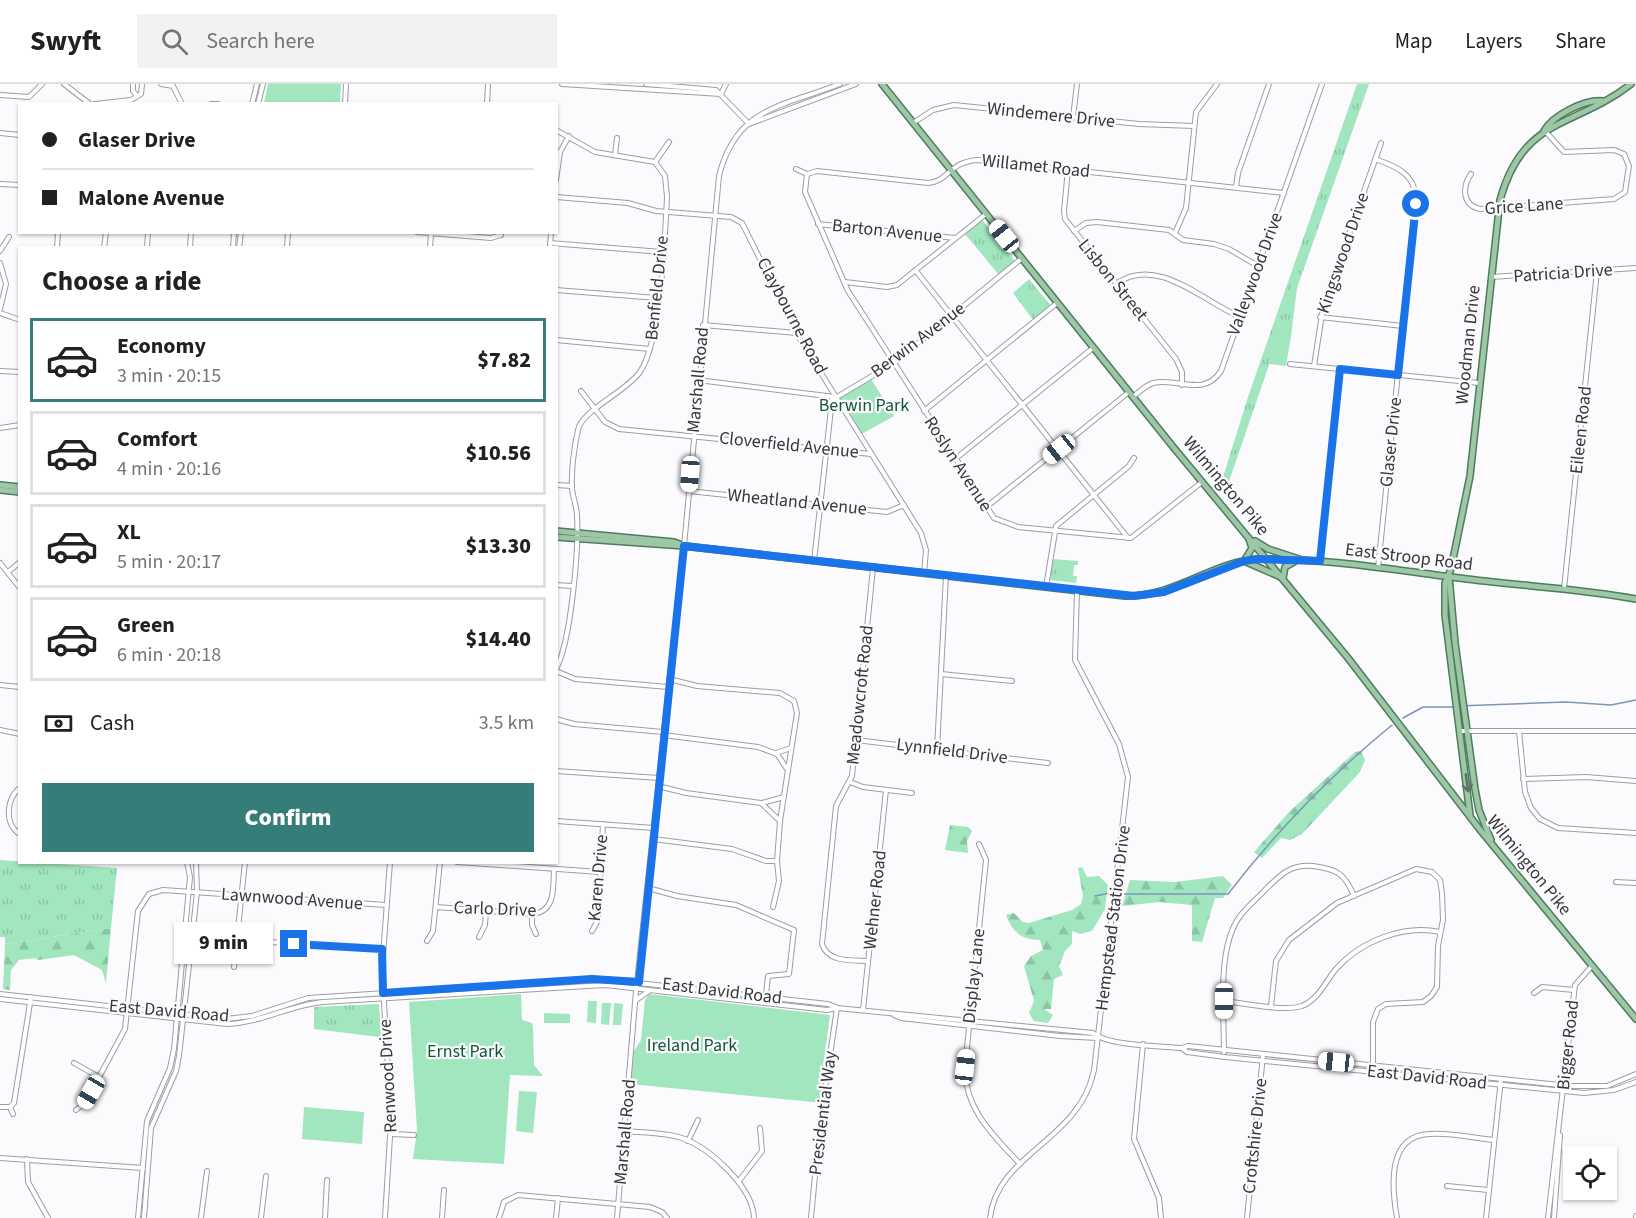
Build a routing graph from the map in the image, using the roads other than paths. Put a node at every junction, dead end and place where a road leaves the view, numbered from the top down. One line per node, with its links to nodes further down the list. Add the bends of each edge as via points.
1 (42, 84): 23 (street, via 29,97)
2 (134, 84): 24 (street)
3 (142, 84): 24 (street)
4 (160, 84): 27 (street, via 173,86)
5 (257, 84): 28 (street)
6 (263, 84): 29 (street)
7 (346, 84): 30 (street)
8 (488, 84): 31 (street)
9 (562, 84): 21 (street)
10 (646, 84): 22 (street, via 712,89)
11 (726, 84): 22 (street)
12 (840, 84): 33 (street, Marshall Road, via 764,111)
13 (856, 84): 33 (street, Marshall Road)
14 (882, 84): 34 (main road, Wilmington Pike)
15 (1077, 84): 32 (street)
16 (1217, 84): 35 (street, via 1198,108)
17 (1269, 84): 56 (street)
18 (1322, 84): 57 (street, Valleywood Drive)
19 (1631, 84): 36 (main road, Woodman Drive, via 1604,101 1597,100 1559,116)
20 (68, 85): 25 (street)
21 (597, 85): 22 (street)
22 (721, 94): 33 (street)
23 (0, 95)
24 (137, 96): 26 (street)
25 (90, 102)
26 (112, 102)
27 (181, 102)
28 (252, 102)
29 (258, 102)
30 (345, 102)
31 (487, 102)
32 (1073, 117): 34 (street, Windemere Drive, via 954,105 933,110); 35 (street, Windemere Drive)
33 (749, 124): 62 (street, Marshall Road, via 724,157)
34 (912, 124): 50 (main road, Wilmington Pike)
35 (1194, 126): 53 (street)
36 (1544, 130): 59 (main road, Woodman Drive, via 1514,165); 59 (street, Grice Lane, via 1564,152 1614,150 1624,154 1629,166 1628,186 1623,195 1614,200)
37 (558, 131): 40 (street)
38 (0, 133): 39 (street)
39 (18, 135)
40 (569, 136): 44 (street, via 590,150); 47 (street)
41 (617, 138): 44 (street)
42 (669, 142): 46 (street)
43 (1381, 143): 45 (street, Kingswood Drive)
44 (615, 156): 46 (street)
45 (1375, 159): 89 (street, Kingswood Drive); 92 (street, Glaser Drive, via 1402,170 1416,191)
46 (655, 162): 60 (street, Benfield Drive, via 665,178)
47 (558, 166)
48 (1068, 169): 50 (street, Willamet Road, via 978,160 958,164); 53 (street, Willamet Road); 64 (street, Lisbon Street, via 1064,211)
49 (796, 170): 51 (street, Willamet Road)
50 (950, 171): 51 (street, Willamet Road, via 928,183 817,171); 61 (main road, Wilmington Pike)
51 (807, 174): 63 (street, Roslyn Avenue, via 805,192)
52 (1471, 174): 59 (street, Grice Lane, via 1465,187 1468,203 1477,209)
53 (1189, 182): 56 (street, Willamet Road); 65 (street, via 1186,208)
54 (0, 184): 55 (street)
55 (18, 186)
56 (1236, 187): 57 (street, Willamet Road)
57 (1284, 193): 75 (street, Valleywood Drive)
58 (558, 197): 60 (street, Claybourne Road, via 628,202)
59 (1498, 209): 79 (main road, Woodman Drive)
60 (666, 212): 62 (street, Claybourne Road); 72 (street, Benfield Drive)
61 (986, 214): 69 (street); 73 (main road, Wilmington Pike)
62 (714, 216): 91 (street, Marshall Road); 93 (street, Claybourne Road, via 735,218 742,223)
63 (819, 224): 69 (street, Barton Avenue); 80 (street, Roslyn Avenue)
64 (1074, 231): 65 (street, via 1086,223 1097,222); 81 (street, Lisbon Street)
65 (1175, 233): 75 (street, via 1183,240 1221,246)
66 (431, 234): 67 (street, via 491,238)
67 (501, 235)
68 (9, 237): 71 (street)
69 (956, 238): 77 (street)
70 (550, 245): 72 (street)
71 (0, 251)
72 (662, 252): 83 (street, Benfield Drive)
73 (1021, 259): 84 (main road, Wilmington Pike); 87 (street, Berwin Avenue)
74 (0, 263): 85 (street, via 6,284)
75 (1258, 266): 88 (street, Valleywood Drive)
76 (1636, 268): 78 (street, Patricia Drive)
77 (916, 271): 80 (street, via 892,286); 87 (street)
78 (1597, 271): 79 (street, Patricia Drive); 160 (street, Eileen Road)
79 (1491, 277): 106 (main road, Woodman Drive)
80 (844, 282): 98 (street, Roslyn Avenue)
81 (1116, 284): 88 (street, via 1134,275 1161,278 1192,289); 107 (street, Lisbon Street, via 1176,359)
82 (558, 290): 83 (street)
83 (657, 298): 96 (street, Benfield Drive)
84 (1057, 303): 95 (main road, Wilmington Pike); 97 (street)
85 (0, 309)
86 (0, 313): 90 (street)
87 (952, 316): 97 (street); 98 (street, Berwin Avenue)
88 (1240, 317): 107 (street, Valleywood Drive, via 1218,375 1206,384)
89 (1320, 317): 92 (street); 100 (street, Kingswood Drive)
90 (18, 319)
91 (704, 325): 93 (street); 105 (street, Marshall Road)
92 (1403, 326): 104 (street, Glaser Drive)
93 (796, 333): 110 (street, Claybourne Road)
94 (558, 340): 96 (street)
95 (1093, 348): 109 (main road, Wilmington Pike); 111 (street)
96 (650, 349): 112 (street, Benfield Drive, via 631,383)
97 (987, 360): 111 (street); 113 (street)
98 (894, 363): 110 (street, Berwin Avenue); 113 (street, Roslyn Avenue)
99 (1290, 364): 100 (street)
100 (1314, 366): 101 (street)
101 (1340, 369): 104 (street); 146 (street)
102 (0, 371): 103 (street)
103 (18, 372)
104 (1398, 375): 106 (street); 150 (street, Glaser Drive)
105 (698, 380): 110 (street); 116 (street, Marshall Road)
106 (1479, 383): 154 (main road, Woodman Drive, via 1466,500)
107 (1182, 385): 109 (street, Valleywood Drive, via 1153,383)
108 (581, 391): 112 (street, Cloverfield Avenue)
109 (1131, 394): 118 (street, Valleywood Drive); 122 (main road, Wilmington Pike)
110 (836, 397): 117 (street, via 830,405); 119 (street, Claybourne Road)
111 (1023, 405): 118 (street); 121 (street)
112 (595, 410): 116 (street, Cloverfield Avenue, via 613,427); 125 (street, Benfield Drive, via 584,418 578,431)
113 (924, 411): 121 (street, Roslyn Avenue)
114 (18, 424): 115 (street)
115 (0, 428)
116 (693, 435): 117 (street, Cloverfield Avenue); 128 (street, Marshall Road)
117 (826, 449): 119 (street, Cloverfield Avenue); 131 (street)
118 (1059, 449): 130 (street); 133 (street, Valleywood Drive)
119 (871, 454): 132 (street, Claybourne Road)
120 (1134, 458): 130 (street)
121 (955, 459): 133 (street, Roslyn Avenue)
122 (1202, 482): 138 (main road, Wilmington Pike); 139 (street, via 1138,536)
123 (0, 485): 126 (main road)
124 (558, 485): 125 (street)
125 (572, 486): 136 (street, Benfield Drive, via 577,509)
126 (18, 487)
127 (0, 490): 129 (main road)
128 (688, 491): 131 (street, Wheatland Avenue); 140 (street, Marshall Road)
129 (18, 492)
130 (1094, 494): 134 (street); 139 (street)
131 (820, 505): 132 (street, Wheatland Avenue, via 887,512); 143 (street)
132 (904, 505): 152 (street, Claybourne Road, via 926,544)
133 (985, 508): 134 (street, Roslyn Avenue, via 1004,523)
134 (1054, 531): 139 (street, Roslyn Avenue); 159 (street)
135 (558, 532): 136 (main road, East Stroop Road)
136 (576, 536): 137 (main road, East Stroop Road); 140 (main road, East Stroop Road); 158 (street, Benfield Drive)
137 (558, 537)
138 (1249, 537): 141 (main road, Wilmington Pike); 142 (main road, via 1268,549); 144 (main road, via 1252,548)
139 (1128, 538)
140 (684, 546): 143 (main road, East Stroop Road); 166 (street, Marshall Road)
141 (1268, 559): 144 (main road, East Stroop Road); 145 (main road, East Stroop Road); 155 (main road, Wilmington Pike)
142 (1303, 560): 145 (main road, East Stroop Road); 146 (main road, East Stroop Road)
143 (814, 561): 149 (main road, East Stroop Road)
144 (1244, 561): 155 (main road); 161 (main road, East Stroop Road, via 1150,595)
145 (1296, 561): 155 (main road, via 1286,567)
146 (1320, 561): 150 (main road, East Stroop Road)
147 (0, 563): 151 (street)
148 (18, 564): 151 (street)
149 (873, 568): 152 (main road, East Stroop Road); 178 (street, Meadowcroft Road)
150 (1378, 568): 154 (main road, East Stroop Road)
151 (8, 572): 156 (street)
152 (924, 574): 153 (main road, East Stroop Road)
153 (946, 576): 159 (main road, East Stroop Road); 165 (street)
154 (1449, 576): 160 (main road, East Stroop Road); 173 (main road, Woodman Drive, via 1445,583 1445,611)
155 (1283, 578): 199 (main road, Wilmington Pike)
156 (18, 585)
157 (558, 585): 158 (street)
158 (572, 586): 163 (street, Benfield Drive, via 567,641)
159 (1046, 587): 161 (main road, East Stroop Road)
160 (1564, 589): 162 (main road, East Stroop Road)
161 (1077, 591): 269 (street, Hempstead Station Drive, via 1076,660 1119,744 1128,777)
162 (1636, 599)
163 (558, 665)
164 (558, 671): 170 (street, via 575,679)
165 (941, 674): 167 (street); 180 (street)
166 (669, 680): 170 (street, Marshall Road); 179 (street, via 697,686 766,690 789,697 797,714)
167 (1012, 681)
168 (0, 685): 169 (street)
169 (18, 687)
170 (668, 687): 176 (street, Marshall Road)
171 (558, 719): 176 (street, via 574,724)
172 (0, 730): 177 (street)
173 (1463, 731): 174 (street); 182 (main road, Woodman Drive); 183 (main road, Woodman Drive)
174 (1519, 731): 175 (street); 188 (street)
175 (1636, 731)
176 (663, 733): 181 (street, via 698,741 749,745); 187 (street, Marshall Road)
177 (18, 734)
178 (856, 740): 180 (street, Lynnfield Drive); 190 (street, Meadowcroft Road)
179 (792, 745): 181 (street); 186 (street)
180 (937, 749): 184 (street, Lynnfield Drive)
181 (775, 753): 186 (street, via 785,763)
182 (1463, 754): 183 (main road); 197 (main road, Woodman Drive, one-way to 197)
183 (1470, 754): 196 (main road, Woodman Drive)
184 (1048, 763)
185 (558, 771): 187 (street)
186 (788, 774): 195 (street)
187 (659, 778): 191 (street, Marshall Road)
188 (1524, 779): 189 (street, via 1586,777); 205 (street, via 1531,808 1550,825)
189 (1636, 781)
190 (850, 782): 193 (street); 237 (street, Meadowcroft Road, via 835,811 822,944 833,957)
191 (658, 786): 198 (street); 203 (street, Marshall Road)
192 (18, 790): 204 (street, via 11,798 9,813 11,827)
193 (886, 790): 194 (street); 237 (street, Wehner Road)
194 (912, 793)
195 (784, 797): 198 (street); 201 (street)
196 (1477, 800): 197 (main road); 208 (main road, Woodman Drive)
197 (1469, 801): 199 (main road, Woodman Drive)
198 (761, 803): 201 (street)
199 (1471, 817): 208 (main road, Wilmington Pike)
200 (558, 821): 202 (street)
201 (780, 821): 209 (street)
202 (603, 824): 203 (street); 217 (street, Karen Drive)
203 (654, 828): 206 (street, Marshall Road)
204 (18, 832)
205 (1636, 833)
206 (653, 839): 209 (street, via 732,849); 220 (street, Marshall Road)
207 (979, 844): 267 (street, Display Lane, via 986,860)
208 (1494, 846): 238 (main road, Wilmington Pike)
209 (777, 861): 227 (street, via 779,880)
210 (187, 864): 221 (street)
211 (196, 864): 222 (street)
212 (245, 864): 223 (street)
213 (390, 864): 225 (street, Renwood Drive)
214 (440, 864): 226 (street)
215 (514, 864): 216 (street)
216 (554, 869): 217 (street); 229 (street, Carlo Drive, via 549,907)
217 (600, 872): 230 (street, Karen Drive, via 598,921)
218 (1616, 882): 219 (street)
219 (1636, 883)
220 (648, 888): 240 (street, Marshall Road); 249 (street, via 736,905 794,930 792,966 787,976 768,976)
221 (188, 892): 222 (street, Lawnwood Avenue); 257 (street, Lawnwood Avenue, via 158,891 145,898 140,907); 260 (street)
222 (197, 892): 223 (street, Lawnwood Avenue); 262 (street)
223 (241, 895): 225 (street, Lawnwood Avenue); 234 (street)
224 (1354, 896): 231 (street, via 1416,869 1427,869 1441,884); 253 (street, via 1346,878 1334,869 1297,866 1281,874 1235,924 1225,963); 256 (street, via 1324,911 1286,944 1276,961)
225 (386, 905): 236 (street, Renwood Drive)
226 (436, 907): 228 (street, Carlo Drive); 235 (street, via 434,931)
227 (773, 907)
228 (486, 911): 229 (street, Carlo Drive); 233 (street)
229 (532, 914): 232 (street)
230 (592, 931)
231 (1440, 932): 256 (street, via 1406,930 1366,946 1338,967 1308,1003 1293,1008); 277 (street, via 1436,989 1423,1002 1386,1004 1378,1009 1373,1022)
232 (536, 934)
233 (479, 938)
234 (237, 940): 236 (street); 239 (street)
235 (427, 941)
236 (382, 949): 248 (street, Renwood Drive)
237 (868, 961): 259 (street, Wehner Road)
238 (1592, 966): 244 (street, Bigger Road); 265 (main road, Wilmington Pike)
239 (234, 967)
240 (639, 982): 241 (street, East David Road, via 592,979); 242 (street, Marshall Road); 249 (street, East David Road)
241 (488, 986): 245 (street); 248 (street, East David Road)
242 (637, 988): 243 (street, East David Road); 245 (street, East David Road, via 592,985); 252 (street, Marshall Road)
243 (654, 990): 252 (street); 254 (street, East David Road)
244 (1574, 990): 246 (street, via 1542,987); 284 (street, Bigger Road)
245 (489, 992): 248 (street, East David Road)
246 (1534, 993)
247 (3, 994): 250 (street, East David Road); 255 (street)
248 (383, 996): 262 (street, East David Road, via 308,998 239,1018); 266 (street, East David Road, via 306,1004 240,1024); 293 (street, Renwood Drive)
249 (766, 996): 254 (street); 258 (street, East David Road)
250 (31, 997): 255 (street); 257 (street, East David Road)
251 (0, 999): 255 (street, East David Road)
252 (636, 1001): 292 (street, Marshall Road)
253 (1224, 1001): 256 (street); 272 (street)
254 (765, 1002): 258 (street, East David Road)
255 (29, 1003): 261 (street, East David Road); 286 (street, via 14,1103)
256 (1271, 1006)
257 (129, 1008): 260 (street, East David Road); 261 (street, Lawnwood Avenue)
258 (837, 1008): 259 (street, East David Road); 324 (street, Presidential Way)
259 (863, 1011): 263 (street, East David Road)
260 (176, 1013): 262 (street, East David Road); 264 (street)
261 (128, 1014): 264 (street, East David Road); 280 (street, Lawnwood Avenue, via 123,1034)
262 (184, 1014): 266 (street)
263 (893, 1014): 267 (street, East David Road); 268 (street, East David Road)
264 (177, 1019): 266 (street, East David Road); 300 (street, via 170,1068 147,1121)
265 (1636, 1019)
266 (183, 1020): 301 (street, via 176,1071 151,1128)
267 (970, 1020): 268 (street, Display Lane); 269 (street, East David Road, via 1093,1034)
268 (970, 1026): 269 (street, East David Road); 299 (street, Display Lane, via 964,1071 968,1095 982,1122)
269 (1098, 1038): 270 (street, East David Road); 299 (street, Hempstead Station Drive, via 1093,1079 1083,1103 1070,1121)
270 (1143, 1044): 271 (street, East David Road); 326 (street, via 1134,1138 1159,1198)
271 (1182, 1048): 272 (street, East David Road); 274 (street, East David Road)
272 (1224, 1051): 273 (street, East David Road); 274 (street)
273 (1263, 1055): 275 (street, Croftshire Drive); 277 (street, East David Road)
274 (1225, 1057): 275 (street, East David Road)
275 (1262, 1061): 278 (street, East David Road); 327 (street, Croftshire Drive)
276 (74, 1064): 280 (street)
277 (1373, 1066): 278 (street); 281 (street, East David Road)
278 (1372, 1072): 283 (street, East David Road)
279 (1636, 1074): 284 (street, East David Road, via 1607,1086)
280 (99, 1077): 287 (street, Lawnwood Avenue, via 85,1103)
281 (1501, 1079): 283 (street); 284 (street, East David Road)
282 (1636, 1082): 284 (street, East David Road, via 1603,1092)
283 (1500, 1085): 284 (street, East David Road); 295 (street)
284 (1564, 1089): 291 (street, Bigger Road)
285 (0, 1107): 286 (street)
286 (10, 1107): 288 (street)
287 (76, 1110)
288 (13, 1114)
289 (698, 1119): 296 (street)
290 (760, 1128): 305 (street, via 762,1151)
291 (1559, 1130): 330 (street, Bigger Road); 331 (street, Bigger Road)
292 (626, 1131): 296 (street); 310 (street, Marshall Road)
293 (391, 1134): 294 (street); 317 (street, Renwood Drive)
294 (414, 1135)
295 (1494, 1140): 308 (street); 328 (street, via 1431,1134 1409,1141 1400,1150 1395,1164)
296 (688, 1141): 305 (street)
297 (0, 1158): 298 (street)
298 (27, 1160): 300 (street); 311 (street, via 27,1177)
299 (1020, 1164): 325 (street, Hempstead Station Drive, via 996,1192)
300 (141, 1168): 301 (street); 312 (street)
301 (148, 1168): 313 (street)
302 (207, 1171): 314 (street)
303 (266, 1176): 315 (street)
304 (327, 1180): 316 (street)
305 (739, 1181): 323 (street, via 751,1198)
306 (1447, 1186): 308 (street)
307 (444, 1190): 318 (street)
308 (1489, 1190): 329 (street)
309 (558, 1198): 310 (street); 319 (street, via 510,1197 502,1205); 320 (street)
310 (618, 1203): 321 (street, Marshall Road); 322 (street, via 653,1208)
311 (48, 1218)
312 (138, 1218)
313 (144, 1218)
314 (201, 1218)
315 (261, 1218)
316 (325, 1218)
317 (385, 1218)
318 (442, 1218)
319 (499, 1218)
320 (556, 1218)
321 (617, 1218)
322 (667, 1218)
323 (754, 1218)
324 (811, 1218)
325 (990, 1218)
326 (1161, 1218)
327 (1247, 1218)
328 (1397, 1218)
329 (1486, 1218)
330 (1548, 1218)
331 (1554, 1218)

